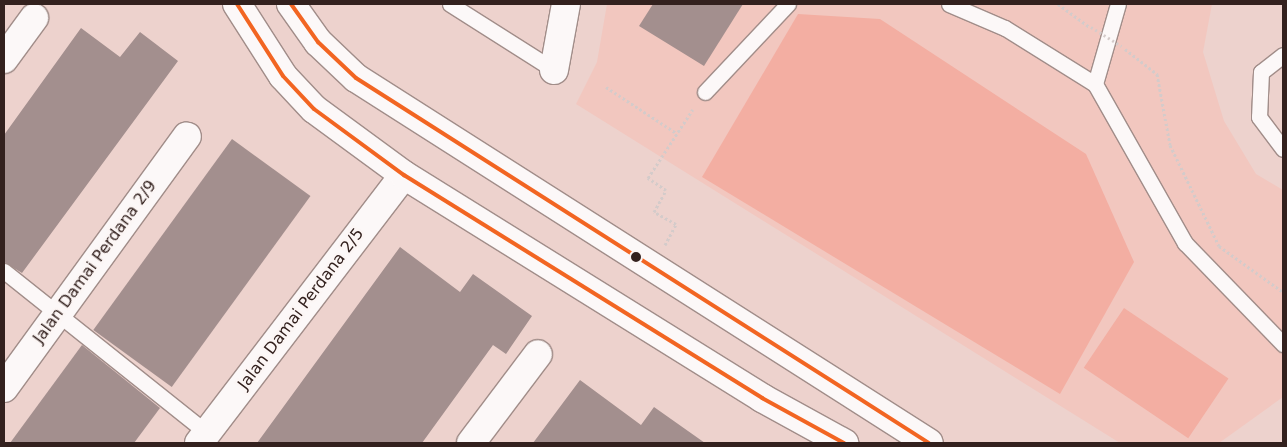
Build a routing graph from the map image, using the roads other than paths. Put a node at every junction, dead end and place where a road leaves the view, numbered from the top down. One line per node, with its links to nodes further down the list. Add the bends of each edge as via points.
1 (237, 4): 16 (main road, via 283,76 314,109)
2 (291, 4): 27 (main road, via 318,42 356,78)
3 (450, 4): 11 (lane)
4 (566, 4): 11 (main road)
5 (788, 4): 13 (lane)
6 (949, 4): 12 (lane, via 1005,28)
7 (1118, 4): 12 (lane)
8 (34, 18): 10 (main road)
9 (1283, 55): 15 (lane, via 1261,72 1259,117)
10 (4, 59)
11 (554, 70)
12 (1095, 84): 19 (lane, via 1185,243)
13 (705, 92)
14 (187, 136): 18 (main road, Jalan Damai Perdana 2/9)
15 (1283, 149)
16 (404, 175): 24 (main road, Jalan Damai Perdana 2/5); 26 (main road, via 762,398)
17 (4, 271): 18 (lane)
18 (58, 314): 23 (main road, Jalan Damai Perdana 2/9); 24 (lane)
19 (1262, 324): 20 (lane); 21 (lane)
20 (1283, 327)
21 (1283, 344)
22 (538, 354): 25 (main road)
23 (4, 388)
24 (203, 438)
25 (471, 443)
26 (844, 443)
27 (929, 443)

